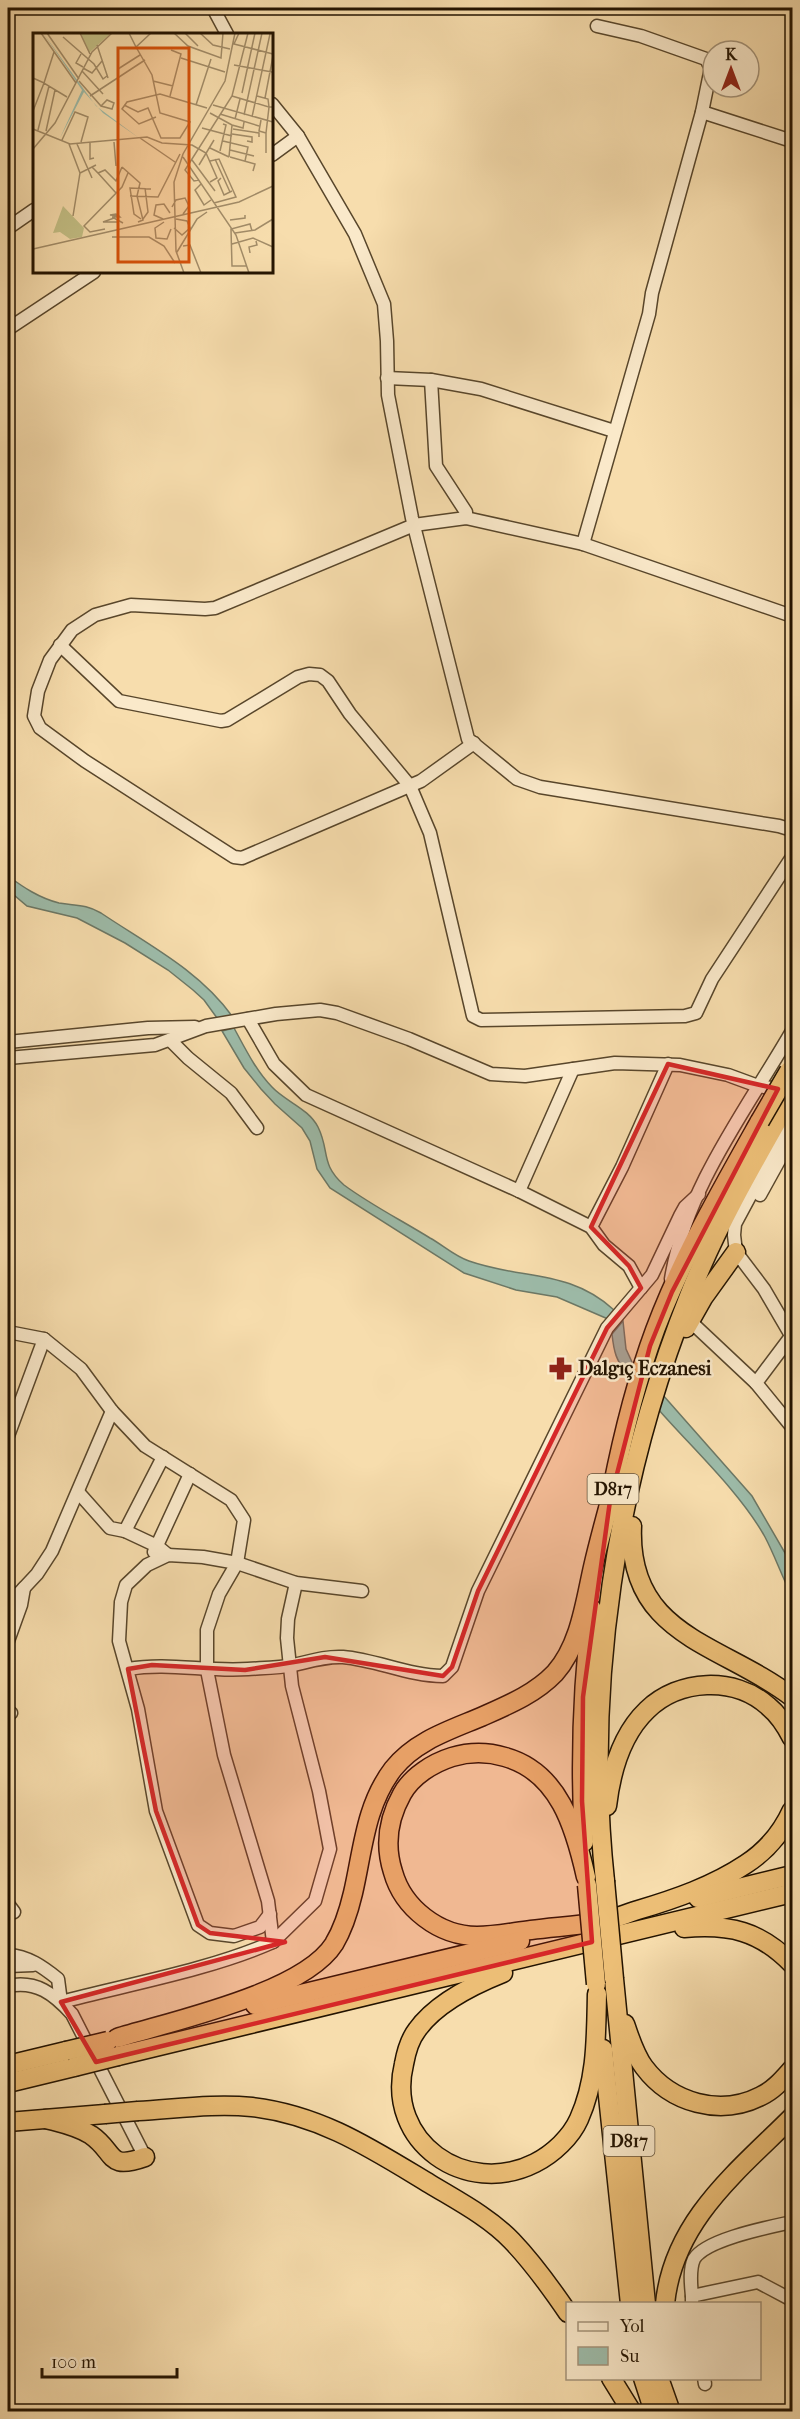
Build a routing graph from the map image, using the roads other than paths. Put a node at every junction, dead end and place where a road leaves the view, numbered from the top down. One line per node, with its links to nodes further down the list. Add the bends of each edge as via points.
1 (213, 8): 3 (street)
2 (597, 26): 5 (street, via 641,36 705,59 711,68)
3 (226, 33)
4 (273, 105): 6 (street)
5 (702, 112): 7 (street); 15 (street)
6 (297, 136): 8 (street); 13 (street, via 355,234 384,304)
7 (792, 141)
8 (273, 154)
9 (33, 211): 10 (street)
10 (8, 228)
11 (92, 273): 12 (street)
12 (8, 329)
13 (387, 378): 14 (street); 17 (street)
14 (431, 380): 15 (street, via 481,390); 16 (street, via 436,466)
15 (614, 431): 18 (street)
16 (466, 518): 17 (street); 18 (street)
17 (414, 525): 20 (street, via 215,608 112,608 72,630); 21 (street, via 468,739)
18 (583, 544): 19 (street)
19 (792, 616)
20 (60, 645): 22 (street, via 119,701 221,721 298,678 320,675); 22 (street, via 39,691 34,716 40,728 234,857 242,858)
21 (474, 743): 22 (street); 23 (street, via 517,779 540,787)
22 (410, 786): 24 (street, via 430,833 473,1016 481,1020 685,1016 696,1012 712,980)
23 (792, 830)
24 (792, 857)
25 (248, 1019): 26 (street); 33 (street, via 330,1010 491,1074 525,1076); 40 (street, via 274,1064 306,1095)
26 (206, 1026): 28 (street); 29 (street)
27 (792, 1031): 34 (street)
28 (170, 1040): 30 (street, via 129,1048); 38 (street, via 231,1094)
29 (8, 1042)
30 (8, 1058)
31 (668, 1064): 33 (street); 34 (street, via 696,1067); 42 (street)
32 (791, 1068): 37 (highway, D817, bridge)
33 (573, 1069): 40 (street)
34 (758, 1086): 35 (street); 41 (street)
35 (792, 1093): 37 (highway, D817)
36 (792, 1120): 43 (street, via 735,1224)
37 (766, 1125): 45 (highway, D817, via 727,1179); 50 (highway, D817, via 689,1294)
38 (257, 1128)
39 (792, 1137): 43 (street, via 748,1216)
40 (519, 1191): 42 (street)
41 (699, 1194): 44 (street, via 685,1207 652,1275); 45 (street, via 675,1256)
42 (591, 1227): 44 (street, via 604,1245 629,1266)
43 (736, 1246): 46 (highway); 48 (street)
44 (641, 1288): 70 (street, via 607,1328 478,1591 448,1672 428,1676 325,1657)
45 (672, 1292): 59 (highway, D817, via 650,1346)
46 (690, 1320): 50 (highway); 51 (street)
47 (8, 1332): 49 (street)
48 (792, 1336): 51 (street)
49 (44, 1339): 52 (street, via 81,1369); 54 (street)
50 (665, 1360): 55 (highway, D817)
51 (756, 1383): 53 (street)
52 (112, 1411): 56 (street, via 145,1446); 58 (street)
53 (792, 1427)
54 (8, 1437)
55 (639, 1448): 73 (highway, via 631,1549 637,1578 649,1600 666,1621 691,1639 770,1680); 77 (highway, D817, via 614,1569 603,1666 599,1807)
56 (163, 1457): 57 (street); 60 (street)
57 (190, 1474): 61 (street); 63 (street, via 231,1500 244,1520)
58 (78, 1492): 60 (street, via 110,1528); 66 (street, via 52,1551)
59 (610, 1501): 78 (highway, D817, via 584,1697 582,1801); 94 (highway, via 581,1621 569,1652 537,1689 439,1734 415,1748 394,1768 369,1815 344,1923 319,1961 267,1991)
60 (125, 1531): 61 (street)
61 (157, 1546): 62 (street); 64 (street)
62 (168, 1555): 63 (street); 64 (street)
63 (237, 1563): 65 (street); 72 (street, via 219,1594 207,1630)
64 (147, 1565): 71 (street, via 126,1585 121,1602 119,1641)
65 (296, 1583): 67 (street); 70 (street, via 288,1619)
66 (24, 1588): 68 (street); 69 (street)
67 (362, 1591)
68 (8, 1605)
69 (8, 1641)
70 (291, 1665): 72 (street); 84 (street, via 292,1686 330,1849 315,1901)
71 (128, 1669): 72 (street, via 152,1665); 82 (street, via 156,1811 198,1925 210,1933 234,1936 260,1927)
72 (207, 1670): 82 (street, via 224,1755)
73 (792, 1697)
74 (792, 1738): 77 (highway, via 767,1705 748,1693 722,1685 695,1686 669,1694 647,1710 628,1734 617,1759 604,1831)
75 (792, 1810): 83 (highway, via 784,1827 747,1864 711,1884)
76 (792, 1875): 83 (highway)
77 (605, 1876): 90 (highway, D817, bridge)
78 (587, 1881): 83 (highway, via 577,1839 561,1803 538,1773 518,1760 493,1753 463,1753 440,1760 404,1790 392,1814 388,1837 397,1887 430,1922 476,1936); 92 (highway, D817, bridge)
79 (792, 1893): 83 (highway)
80 (8, 1904): 81 (street, via 15,1912)
81 (8, 1912)
82 (270, 1914): 84 (street)
83 (601, 1931): 85 (highway); 87 (highway, via 729,1928 776,1948); 94 (highway)
84 (273, 1942): 93 (street, via 218,1962)
85 (584, 1944): 92 (highway, via 492,1977 460,1993 417,2030 406,2052 400,2078 412,2131 426,2148 463,2170 496,2175 521,2170 544,2159 579,2120 589,2091 596,2056); 94 (highway)
86 (8, 1955): 88 (street)
87 (792, 1964)
88 (40, 1965): 89 (street); 93 (street, via 58,1979)
89 (8, 1966)
90 (614, 1982): 97 (highway, via 643,2066 674,2095 718,2106 741,2103 760,2097); 107 (highway, D817)
91 (8, 1986): 93 (street, via 37,1986)
92 (596, 1989): 106 (highway, D817)
93 (61, 2002): 102 (street, via 72,2014)
94 (114, 2045): 95 (highway, bridge)
95 (70, 2059): 96 (highway); 98 (highway)
96 (8, 2065)
97 (792, 2069)
98 (8, 2083)
99 (792, 2117): 108 (highway, via 716,2191 693,2221 677,2252)
100 (46, 2119): 101 (highway); 102 (highway, via 92,2135 114,2160 122,2163); 109 (highway, bridge, via 252,2107 296,2116 342,2132 483,2218 511,2240)
101 (8, 2122)
102 (145, 2157)
103 (792, 2222): 104 (street, via 709,2246 694,2259)
104 (692, 2300): 105 (street, via 758,2283)
105 (792, 2300)
106 (630, 2302)
107 (646, 2302)
108 (665, 2302)
109 (566, 2311)
110 (612, 2380): 114 (highway)
111 (643, 2380): 115 (highway)
112 (659, 2380): 116 (highway)
113 (670, 2380): 117 (highway)
114 (632, 2412)
115 (654, 2412)
116 (671, 2412)
117 (679, 2412)

